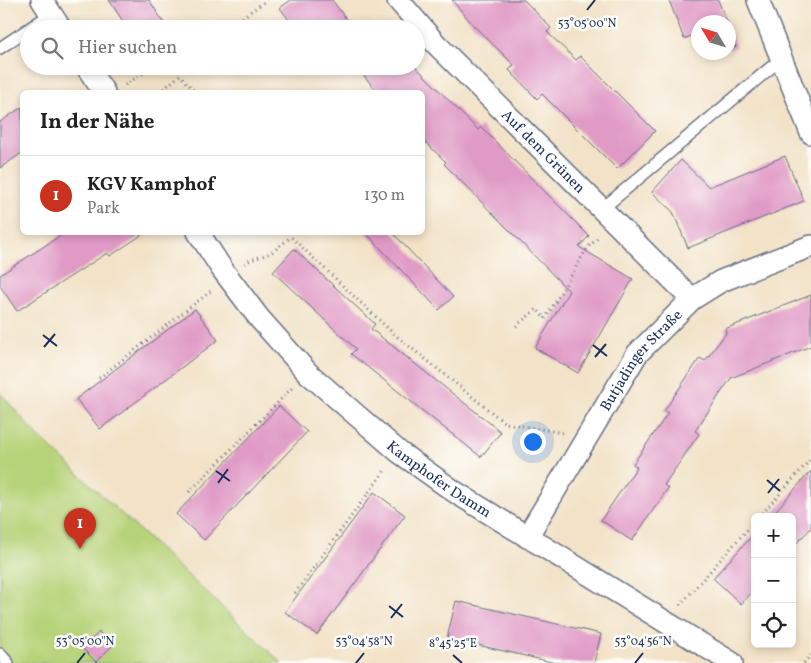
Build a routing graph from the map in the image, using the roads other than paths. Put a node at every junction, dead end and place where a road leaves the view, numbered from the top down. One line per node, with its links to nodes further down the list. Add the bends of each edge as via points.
1 (398, 0): 3 (street, Auf dem Grünen)
2 (758, 0): 7 (street)
3 (415, 20)
4 (425, 31): 11 (street, Auf dem Grünen)
5 (20, 35): 6 (lane)
6 (0, 48)
7 (781, 59): 10 (street); 11 (lane)
8 (96, 75): 9 (street)
9 (113, 90)
10 (811, 133)
11 (608, 215): 14 (street, Auf dem Grünen)
12 (200, 235): 15 (street, Kamphofer Damm, via 260,318 308,372 399,452)
13 (811, 246): 14 (street, Butjadinger Straße, via 721,281)
14 (692, 299): 15 (street, Butjadinger Straße, via 637,354)
15 (527, 537): 18 (street, Kamphofer Damm)
16 (0, 654): 17 (lane)
17 (8, 663)
18 (732, 663)

